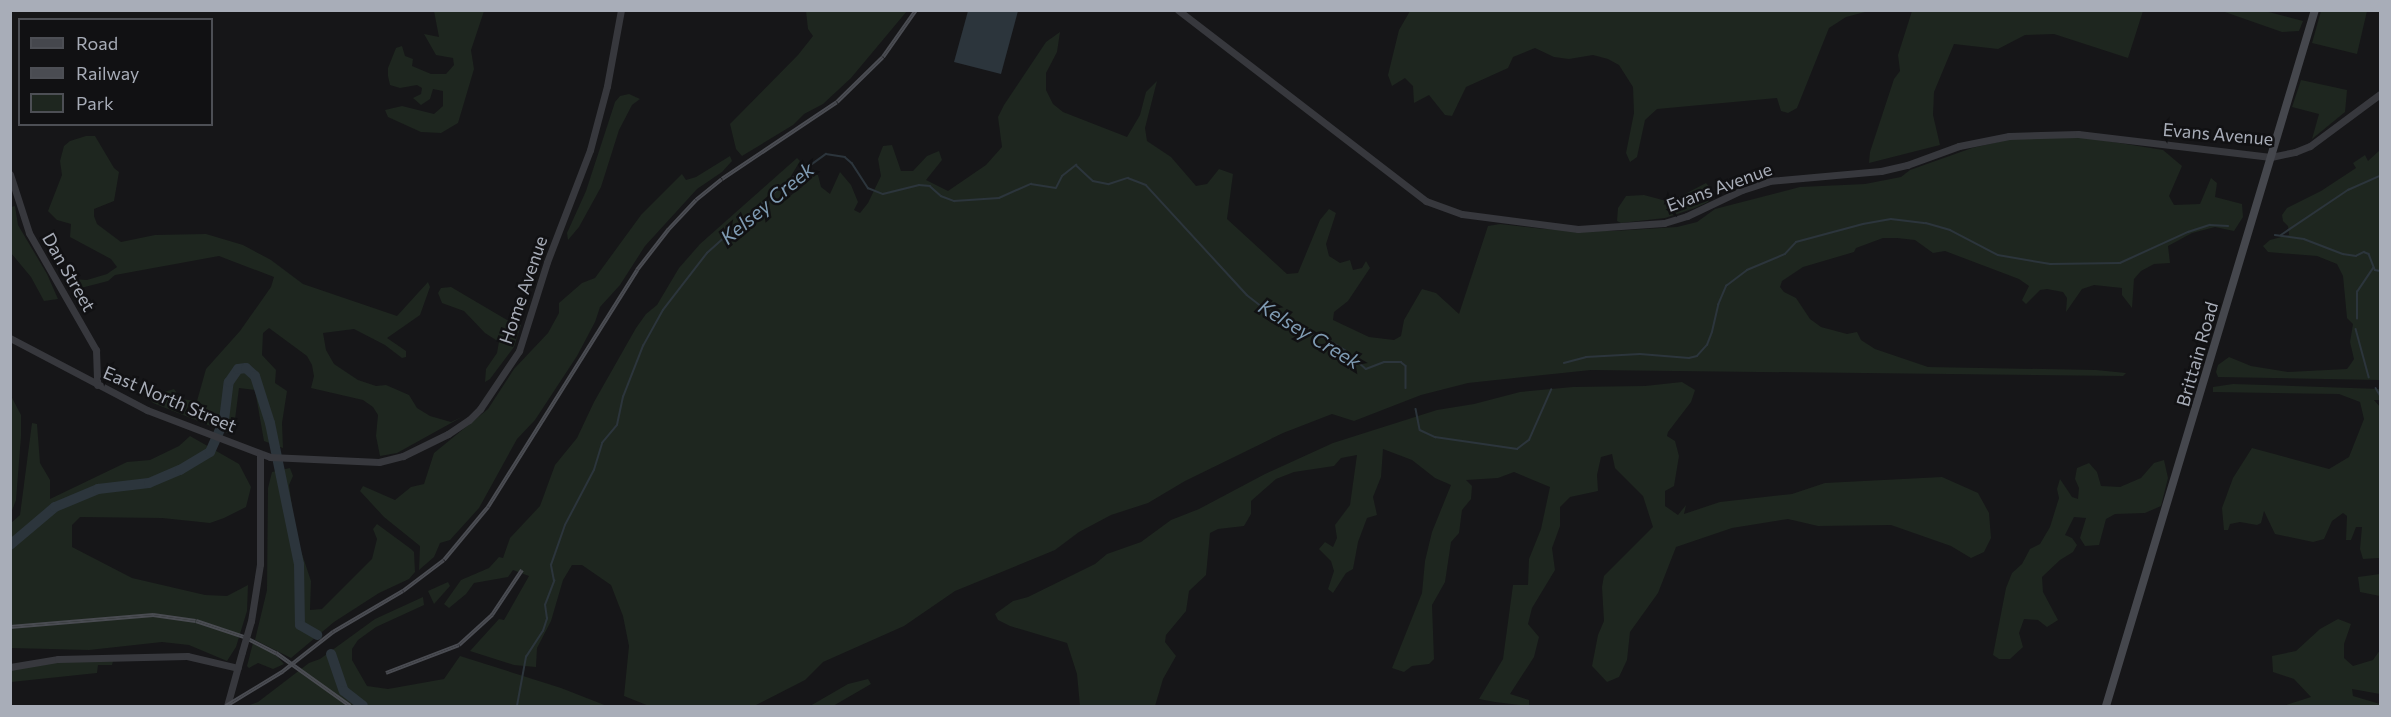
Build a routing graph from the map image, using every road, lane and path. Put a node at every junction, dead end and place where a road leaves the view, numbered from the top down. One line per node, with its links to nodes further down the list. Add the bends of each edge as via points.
1 (621, 10): 10 (street, Home Avenue, via 605,95 587,157 547,262 523,342 510,368 473,416 448,434 389,461)
2 (1178, 10): 5 (street, Evans Avenue, via 1413,194 1443,209 1481,217 1585,230 1648,225 1687,216 1769,181 1881,171 1975,142 2024,134 2078,134)
3 (2315, 10): 5 (main road, Brittain Road)
4 (2380, 94): 5 (street, Evans Avenue, via 2310,146)
5 (2271, 157): 14 (main road, Brittain Road)
6 (10, 174): 8 (street, Dan Street, via 29,233 96,350)
7 (10, 338): 8 (street, East North Street)
8 (97, 385): 9 (street, East North Street, via 147,410)
9 (260, 454): 10 (street, East North Street); 12 (street, bridge, via 260,564)
10 (327, 460)
11 (10, 667): 12 (street, via 57,659 187,656)
12 (238, 668): 13 (street)
13 (227, 706)
14 (2106, 706)

